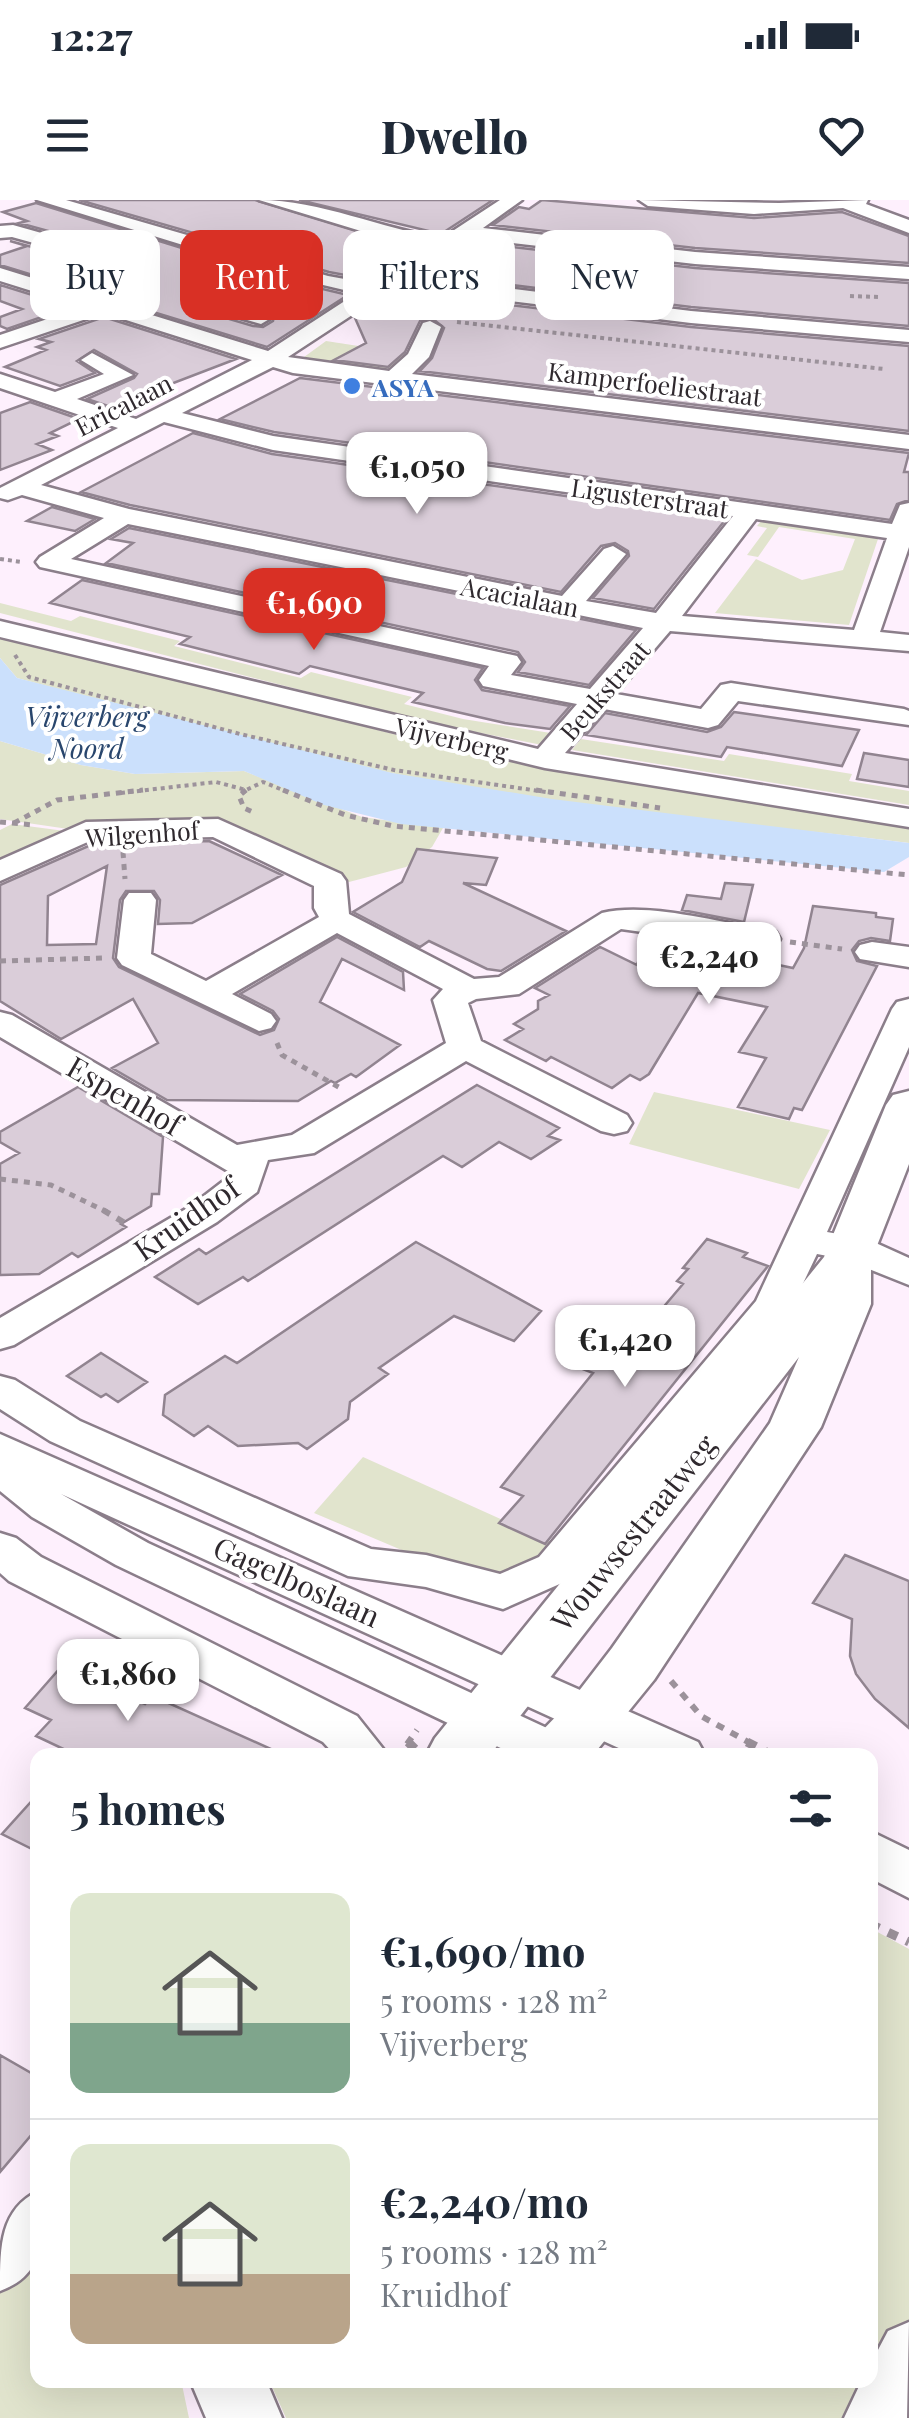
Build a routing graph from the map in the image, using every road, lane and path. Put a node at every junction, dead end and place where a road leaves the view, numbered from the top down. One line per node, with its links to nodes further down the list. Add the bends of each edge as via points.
1 (46, 200): 12 (street)
2 (268, 200): 7 (street)
3 (510, 200): 8 (street, Ericalaan)
4 (648, 200): 5 (street, via 770,212)
5 (853, 201): 6 (street)
6 (909, 227)
7 (375, 230)
8 (466, 230)
9 (0, 232): 11 (street)
10 (711, 235): 14 (street)
11 (30, 236)
12 (180, 239)
13 (515, 243): 14 (street)
14 (694, 258): 15 (street)
15 (909, 273)
16 (0, 274): 17 (street, Kamperfoeliestraat)
17 (30, 284)
18 (515, 298): 24 (street)
19 (343, 311): 26 (street, Ericalaan)
20 (65, 320): 25 (street)
21 (145, 320): 26 (street, Kamperfoeliestraat)
22 (456, 322): 28 (path)
23 (430, 327): 29 (street, via 418,357)
24 (909, 336)
25 (0, 342)
26 (271, 359): 29 (street, Kamperfoeliestraat); 32 (street, Ericalaan)
27 (92, 360): 31 (street, via 122,375)
28 (884, 369)
29 (394, 378): 34 (street, Kamperfoeliestraat)
30 (0, 380): 31 (street)
31 (55, 400): 33 (street)
32 (162, 415): 33 (street, Ericalaan); 36 (street, Ligusterstraat, via 255,438)
33 (137, 427): 35 (street, Ericalaan)
34 (909, 442)
35 (10, 492): 37 (street, Acacialaan)
36 (750, 511): 38 (street, Ligusterstraat); 41 (street, Beukstraat)
37 (124, 516): 40 (street, Acacialaan); 45 (street, via 48,562 507,662 493,680)
38 (906, 522): 42 (street)
39 (613, 554): 40 (street)
40 (568, 606): 41 (street, Acacialaan)
41 (663, 622): 42 (street, Acacialaan); 45 (street, Beukstraat)
42 (865, 638): 44 (street, Acacialaan)
43 (7, 641): 47 (street, Vijverberg); 48 (path, via 29,677 240,734 450,780)
44 (909, 643)
45 (595, 700): 46 (street, via 708,719 731,692); 47 (street, Beukstraat)
46 (904, 718)
47 (545, 759): 49 (street, Vijverberg)
48 (672, 809)
49 (909, 818)
50 (14, 823): 52 (path, via 57,800 216,782 246,790 263,782 345,815 394,826)
51 (0, 872): 54 (street, Wilgenhof, via 86,832 223,829 330,881)
52 (909, 875)
53 (140, 900): 58 (street)
54 (336, 920): 60 (street); 61 (street)
55 (764, 939): 56 (path); 60 (street, via 614,920 508,987)
56 (872, 952): 57 (street)
57 (909, 957)
58 (134, 958): 59 (path); 61 (street)
59 (0, 962)
60 (468, 989): 65 (street, via 450,1000)
61 (207, 994): 63 (street)
62 (909, 1009): 72 (street, Wouwsestraatweg)
63 (259, 1021): 66 (path, via 251,1028 278,1043 282,1055)
64 (0, 1022): 69 (street, Espenhof)
65 (465, 1047): 66 (street, Kruidhof); 68 (street)
66 (371, 1105): 69 (street, Kruidhof, via 301,1145 251,1151)
67 (909, 1105): 72 (main road, Wouwsestraatweg)
68 (614, 1123)
69 (250, 1168): 71 (street, Kruidhof, via 244,1184)
70 (0, 1179): 71 (path, via 16,1177 84,1198)
71 (157, 1242): 74 (street, Kruidhof)
72 (835, 1249): 73 (street); 79 (street, Wouwsestraatweg, via 774,1306 555,1568); 81 (main road, Wouwsestraatweg); 82 (main road, Wouwsestraatweg, via 846,1304 796,1427)
73 (909, 1273)
74 (0, 1336)
75 (0, 1391): 79 (street, Gagelboslaan, via 65,1431 364,1565 426,1571)
76 (0, 1449): 81 (street, Gagelboslaan)
77 (0, 1468): 81 (street, Gagelboslaan, via 47,1506 132,1554)
78 (0, 1549): 83 (street, via 26,1569 340,1729)
79 (503, 1592)
80 (670, 1680): 85 (path, via 718,1727)
81 (485, 1718): 82 (street, Gagelboslaan)
82 (567, 1745): 84 (street, Gagelboslaan)
83 (358, 1748)
84 (601, 1748)
85 (758, 1748)
86 (878, 1856): 87 (street)
87 (909, 1876)
88 (878, 1885): 89 (street)
89 (909, 1899)
90 (878, 1928): 91 (path)
91 (909, 1942)
92 (30, 2227): 93 (street)
93 (0, 2264)
94 (231, 2388): 95 (main road)
95 (244, 2418)

